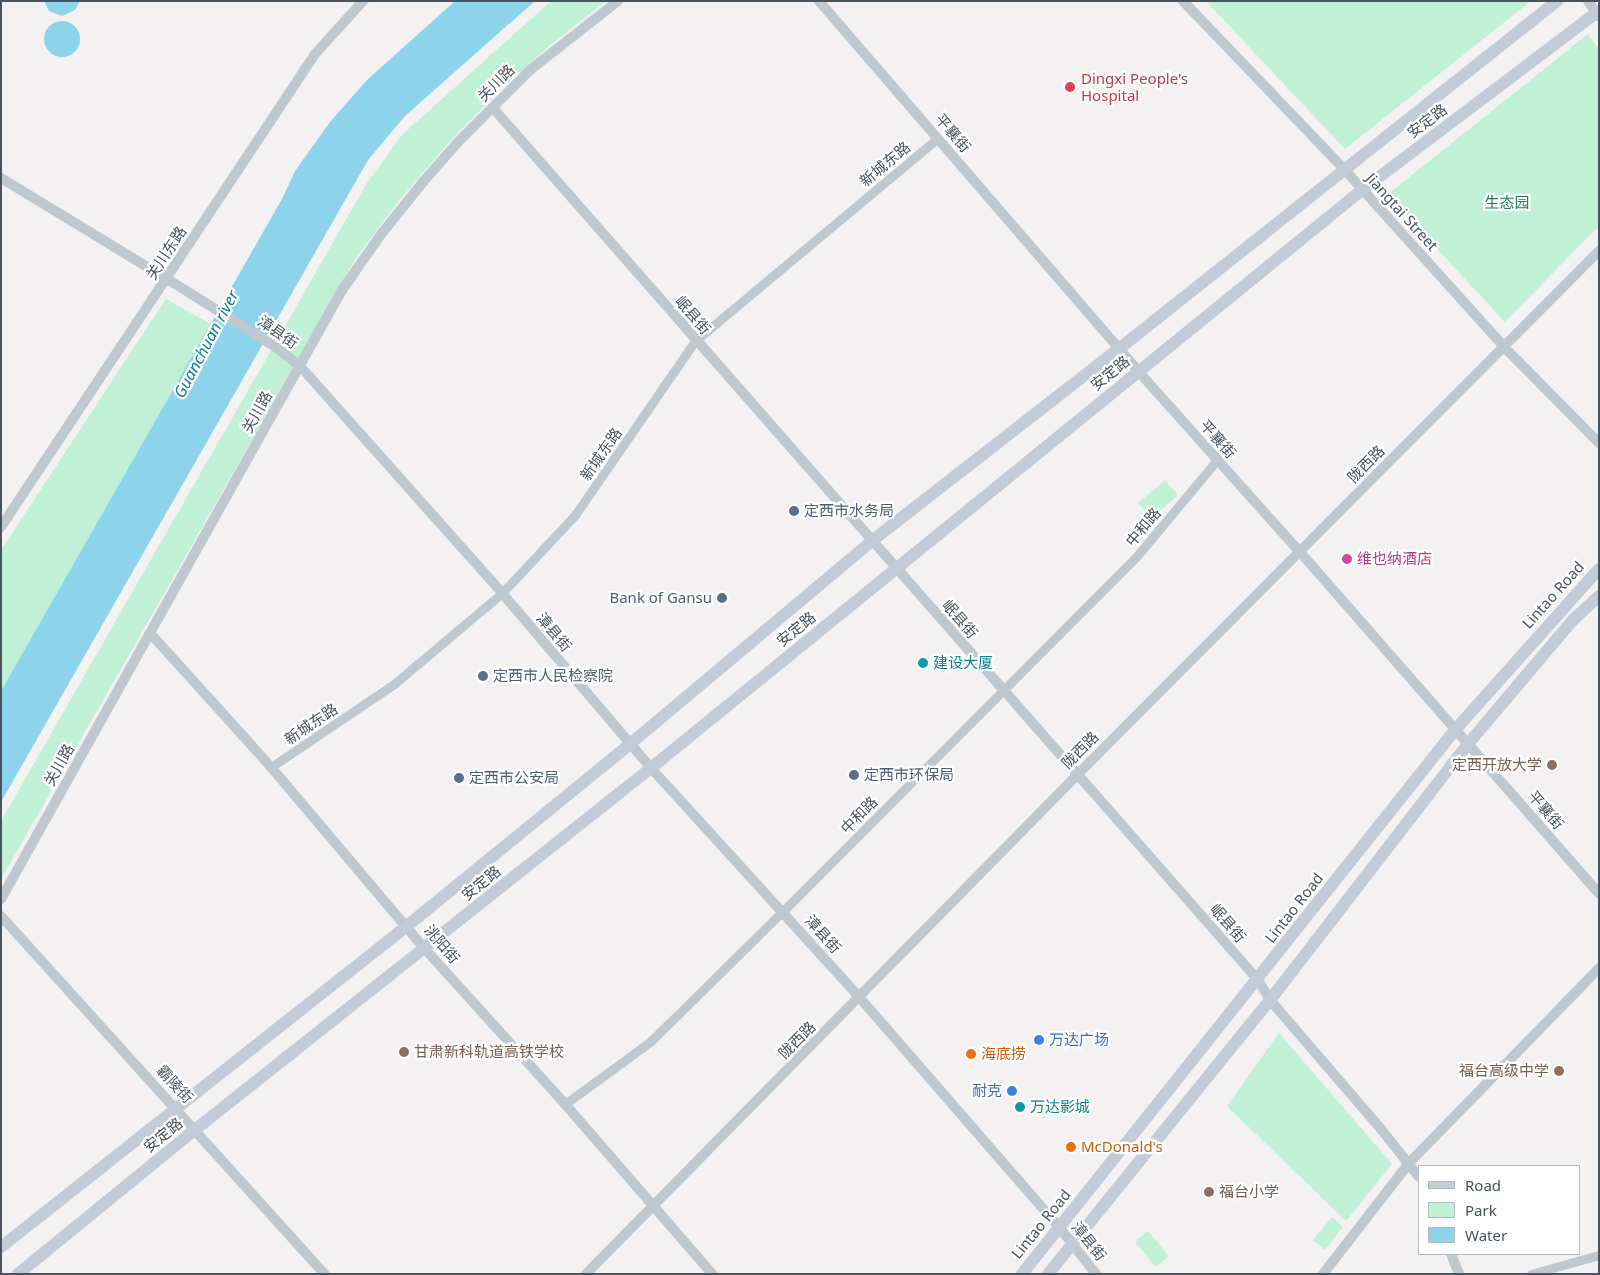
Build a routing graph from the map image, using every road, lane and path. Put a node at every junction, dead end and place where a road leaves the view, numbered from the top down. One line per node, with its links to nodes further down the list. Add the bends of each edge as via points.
1 (364, 1): 14 (street, 关川东路, via 315,54)
2 (618, 1): 8 (street, 关川路, via 530,70)
3 (819, 1): 9 (street, 平襄街)
4 (1183, 1): 10 (street, Jiangtai Street)
5 (1557, 1): 10 (main road, 安定路)
6 (1588, 1): 7 (street)
7 (1598, 15): 12 (main road, 安定路)
8 (493, 108): 15 (street, 岷县街); 18 (street, 关川路, via 423,182 382,233 342,290)
9 (937, 139): 15 (street, 新城东路); 17 (street, 平襄街)
10 (1344, 169): 12 (street, Jiangtai Street); 17 (main road, 安定路)
11 (1, 178): 14 (street, 漳县街)
12 (1362, 190): 16 (street, Jiangtai Street); 19 (main road, 安定路)
13 (1599, 252): 16 (street, 陇西路)
14 (167, 279): 18 (street, 漳县街); 22 (street, 关川东路)
15 (696, 341): 23 (street, 岷县街); 27 (street, 新城东路, via 575,515)
16 (1504, 347): 20 (street, Jiangtai Street); 24 (street, 陇西路)
17 (1120, 348): 19 (street, 平襄街); 23 (main road, 安定路)
18 (300, 366): 27 (street, 漳县街); 29 (street, 关川路)
19 (1138, 372): 21 (street, 平襄街); 25 (main road, 安定路)
20 (1599, 443)
21 (1218, 460): 24 (street, 平襄街); 30 (street, 中和路, via 1137,556)
22 (1, 527)
23 (873, 540): 25 (street, 岷县街); 32 (main road, 安定路)
24 (1300, 552): 31 (street, 平襄街); 36 (street, 陇西路)
25 (897, 568): 30 (street, 岷县街); 35 (main road, 安定路)
26 (1599, 569): 31 (main road, Lintao Road)
27 (502, 593): 32 (street, 漳县街); 34 (street, 新城东路, via 394,684)
28 (1599, 596): 33 (main road, via 1572,621)
29 (150, 633): 34 (street, 洮阳街); 38 (street, 关川路)
30 (1003, 691): 36 (street, 岷县街); 39 (street, 中和路)
31 (1454, 730): 33 (street, 平襄街); 44 (main road, Lintao Road)
32 (630, 744): 35 (street, 漳县街); 41 (main road, 安定路)
33 (1468, 744): 37 (street, 平襄街); 46 (main road)
34 (271, 767): 41 (street, 洮阳街)
35 (651, 768): 39 (street, 漳县街); 42 (main road, 安定路)
36 (1077, 775): 44 (street, 岷县街); 45 (street, 陇西路)
37 (1599, 894)
38 (1, 899)
39 (782, 912): 45 (street, 漳县街); 47 (street, 中和路, via 651,1041)
40 (1, 916): 48 (street, 霸陵街)
41 (407, 926): 42 (street, 洮阳街); 48 (main road, 安定路)
42 (425, 949): 47 (street, 洮阳街); 49 (main road, 安定路)
43 (1599, 968): 50 (street)
44 (1258, 980): 46 (street, 岷县街); 53 (main road, Lintao Road)
45 (860, 998): 52 (street, 陇西路); 53 (street, 漳县街)
46 (1270, 1000): 50 (street, 岷县街); 54 (main road)
47 (565, 1104): 52 (street, 洮阳街)
48 (176, 1108): 49 (street, 霸陵街); 55 (main road, 安定路)
49 (196, 1129): 58 (main road, 安定路); 59 (street, 霸陵街)
50 (1409, 1163): 51 (street, 岷县街); 65 (street)
51 (1418, 1176)
52 (654, 1207): 60 (street, 陇西路); 61 (street, 洮阳街)
53 (1059, 1227): 54 (street, 漳县街); 62 (main road, Lintao Road)
54 (1071, 1245): 63 (main road); 64 (street, 漳县街)
55 (1, 1247)
56 (1599, 1254): 67 (street)
57 (1451, 1255): 66 (street)
58 (18, 1274)
59 (325, 1274)
60 (586, 1274)
61 (712, 1274)
62 (1022, 1274)
63 (1048, 1274)
64 (1096, 1274)
65 (1323, 1274)
66 (1459, 1274)
67 (1530, 1274)

